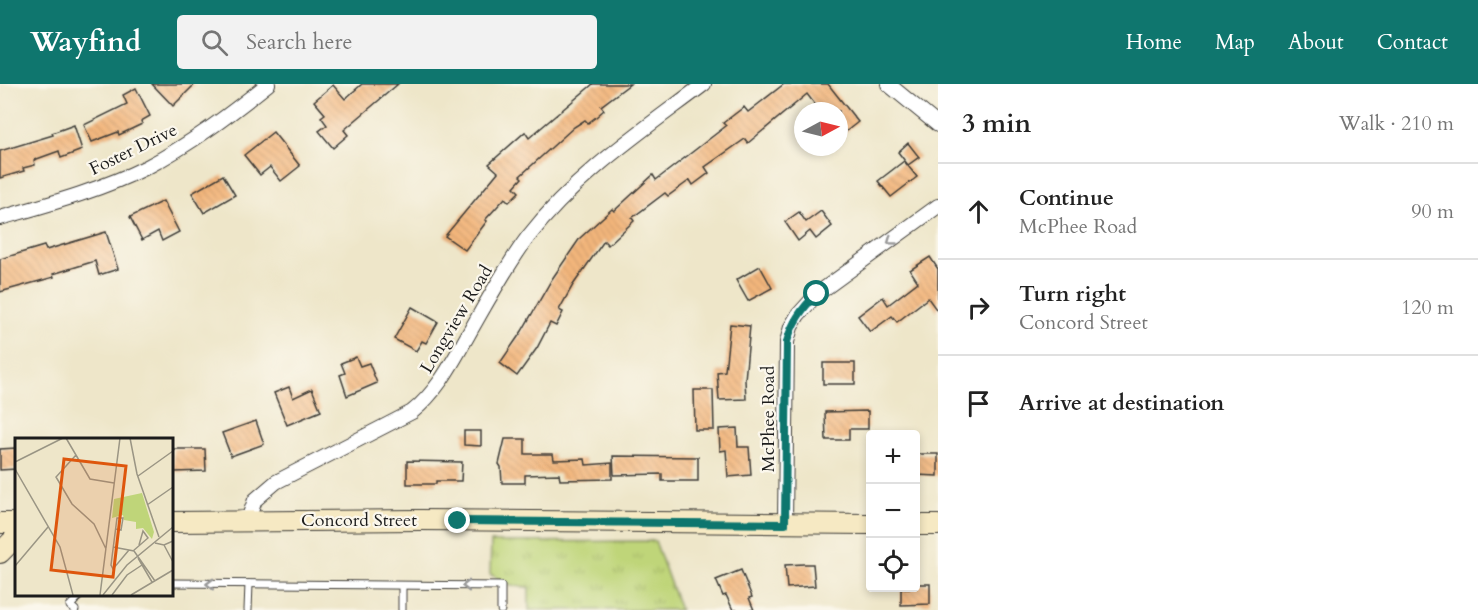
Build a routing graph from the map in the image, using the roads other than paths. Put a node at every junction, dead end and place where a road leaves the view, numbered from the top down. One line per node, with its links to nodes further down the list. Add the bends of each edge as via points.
1 (268, 84): 6 (street, Foster Drive, via 200,136 145,168 83,193)
2 (704, 84): 8 (street, Longview Road, via 604,160 546,216 509,265 426,401 412,412 276,482 255,500 249,518)
3 (888, 84): 4 (street)
4 (938, 125)
5 (938, 206): 9 (street, McPhee Road, one-way to 9, via 817,294 791,327 786,357)
6 (0, 218)
7 (172, 522): 8 (main road, Concord Street)
8 (212, 522): 9 (main road, Concord Street)
9 (785, 524): 10 (main road, Concord Street)
10 (866, 524)
11 (920, 525): 12 (main road)
12 (938, 525)
13 (15, 538): 14 (main road)
14 (0, 552)
15 (172, 583): 16 (lane, one-way to 15)
16 (249, 584): 17 (lane); 20 (lane)
17 (402, 586): 21 (lane); 22 (lane, one-way to 17, via 501,586)
18 (80, 595): 19 (lane, via 70,606)
19 (75, 610)
20 (248, 610)
21 (402, 610)
22 (501, 610)

